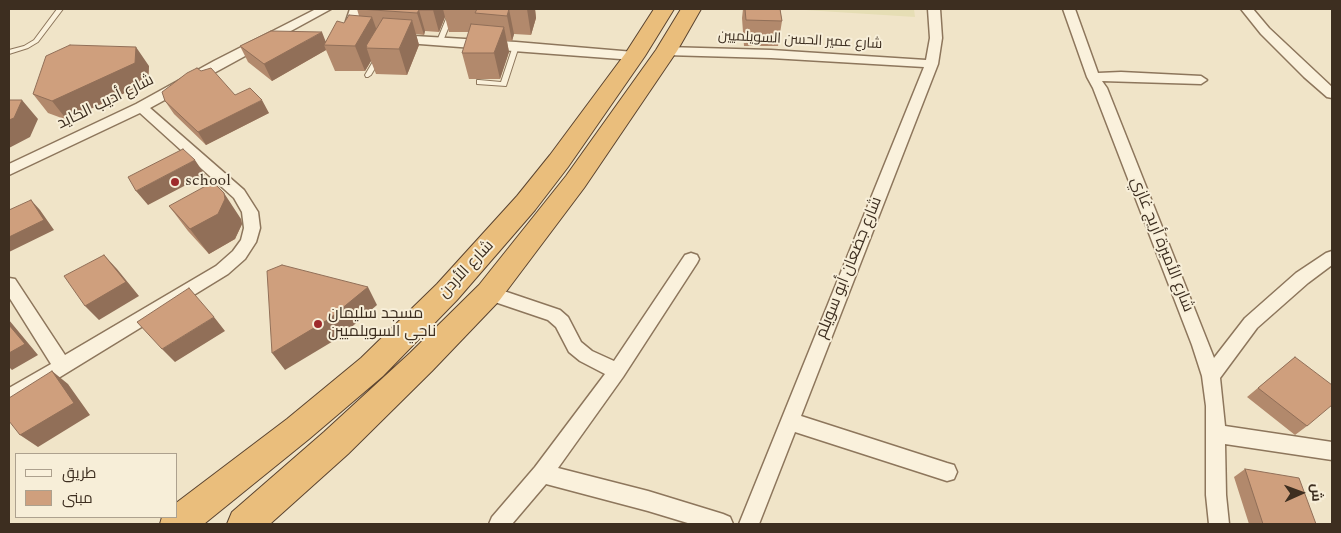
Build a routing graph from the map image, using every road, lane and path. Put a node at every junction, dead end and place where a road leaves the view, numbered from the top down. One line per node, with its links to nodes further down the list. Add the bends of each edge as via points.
1 (60, 9): 15 (lane, via 36,41)
2 (297, 9): 11 (street)
3 (325, 9): 11 (street, شارع أديب الكايد)
4 (356, 9): 12 (street, via 353,28 361,35)
5 (664, 9): 17 (highway, شارع الأردن)
6 (691, 9): 14 (highway, شارع الأردن)
7 (934, 9): 18 (street, شارع جضعان أبو سويلم, via 936,38)
8 (1069, 9): 20 (street)
9 (1247, 9): 23 (street, via 1308,74)
10 (451, 14): 12 (lane)
11 (311, 15): 24 (street, شارع أديب الكايد)
12 (440, 41): 13 (street)
13 (516, 46): 17 (street); 22 (lane, via 504,84)
14 (666, 51): 18 (street, شارع عمير الحسن السويلميين); 29 (highway, شارع الأردن, via 575,182)
15 (9, 52)
16 (381, 53): 19 (lane)
17 (634, 56): 39 (highway, شارع الأردن, via 526,203 447,292 372,366)
18 (932, 64): 34 (street, شارع جضعان أبو سويلم)
19 (368, 75)
20 (1093, 77): 21 (street); 32 (street, شارع الأميرة أريج غازي)
21 (1201, 80)
22 (479, 82)
23 (1330, 90)
24 (141, 107): 25 (street, شارع أديب الكايد); 30 (street, via 239,194 250,212 252,228 248,242 222,270)
25 (9, 170)
26 (1332, 257): 32 (street, via 1302,278 1251,323)
27 (691, 258): 31 (street)
28 (9, 284): 30 (street)
29 (489, 293): 31 (street, via 554,315 562,322 575,347 586,356); 40 (highway, شارع الأردن, via 336,443)
30 (62, 366): 33 (street)
31 (617, 370): 38 (street)
32 (1211, 376): 35 (street, شارع الأميرة أريج غازي)
33 (9, 398)
34 (789, 421): 37 (street); 43 (street, شارع جضعان أبو سويلم)
35 (1216, 434): 36 (street); 44 (street, شارع الأميرة أريج غازي)
36 (1332, 451)
37 (947, 472)
38 (542, 474): 41 (street); 42 (street)
39 (177, 524)
40 (244, 524)
41 (499, 524)
42 (723, 524)
43 (749, 524)
44 (1219, 524)

